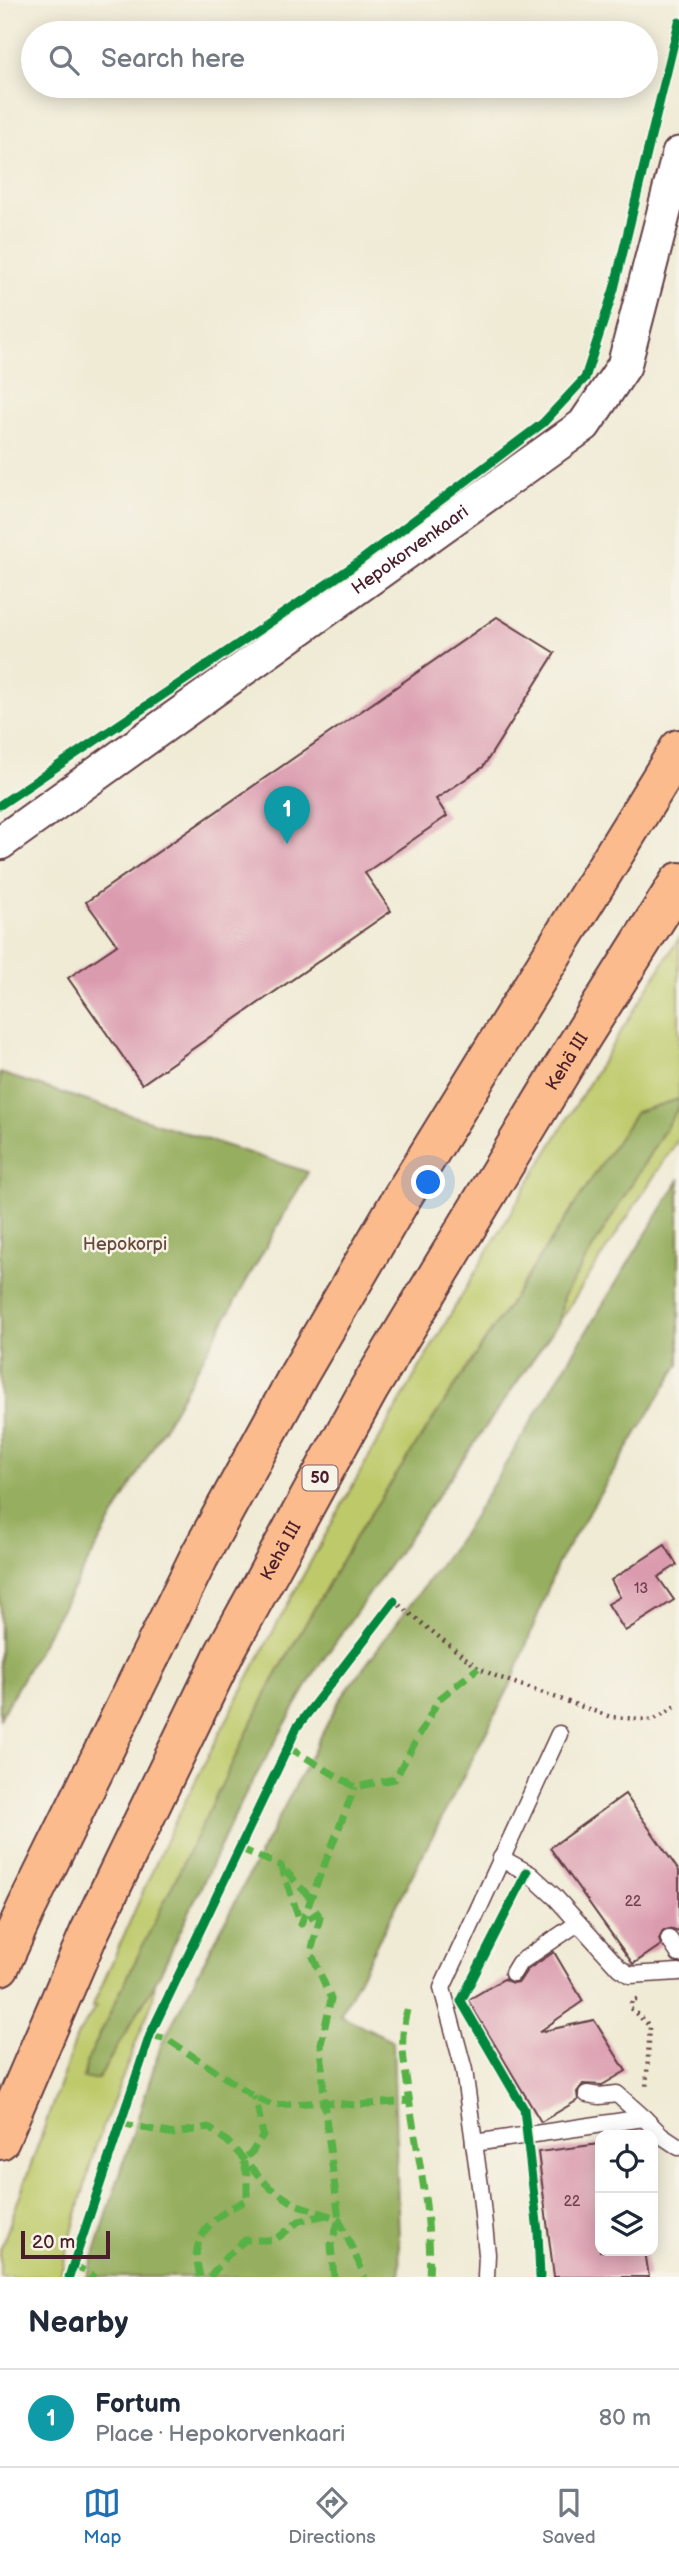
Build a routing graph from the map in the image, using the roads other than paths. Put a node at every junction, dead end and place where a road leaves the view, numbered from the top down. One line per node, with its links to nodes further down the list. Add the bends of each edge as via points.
1 (679, 155): 3 (street, Hepokorvenkaari, via 624,366 584,425)
2 (679, 749): 10 (highway, via 401,1199 299,1374 198,1559)
3 (0, 843)
4 (679, 882): 15 (highway, Kehä III / 50, via 369,1389 225,1651 89,1933)
5 (559, 1734): 6 (lane)
6 (501, 1858): 7 (lane, via 530,1874); 16 (lane, via 442,1988 464,2070)
7 (578, 1923): 11 (lane, via 630,1975); 12 (lane)
8 (669, 1939): 9 (lane)
9 (679, 1954)
10 (0, 1966)
11 (679, 1972)
12 (513, 1973)
13 (587, 2094): 14 (lane, via 617,2094)
14 (644, 2118): 16 (lane); 17 (lane)
15 (0, 2140)
16 (474, 2143): 18 (lane)
17 (679, 2147)
18 (486, 2277)

